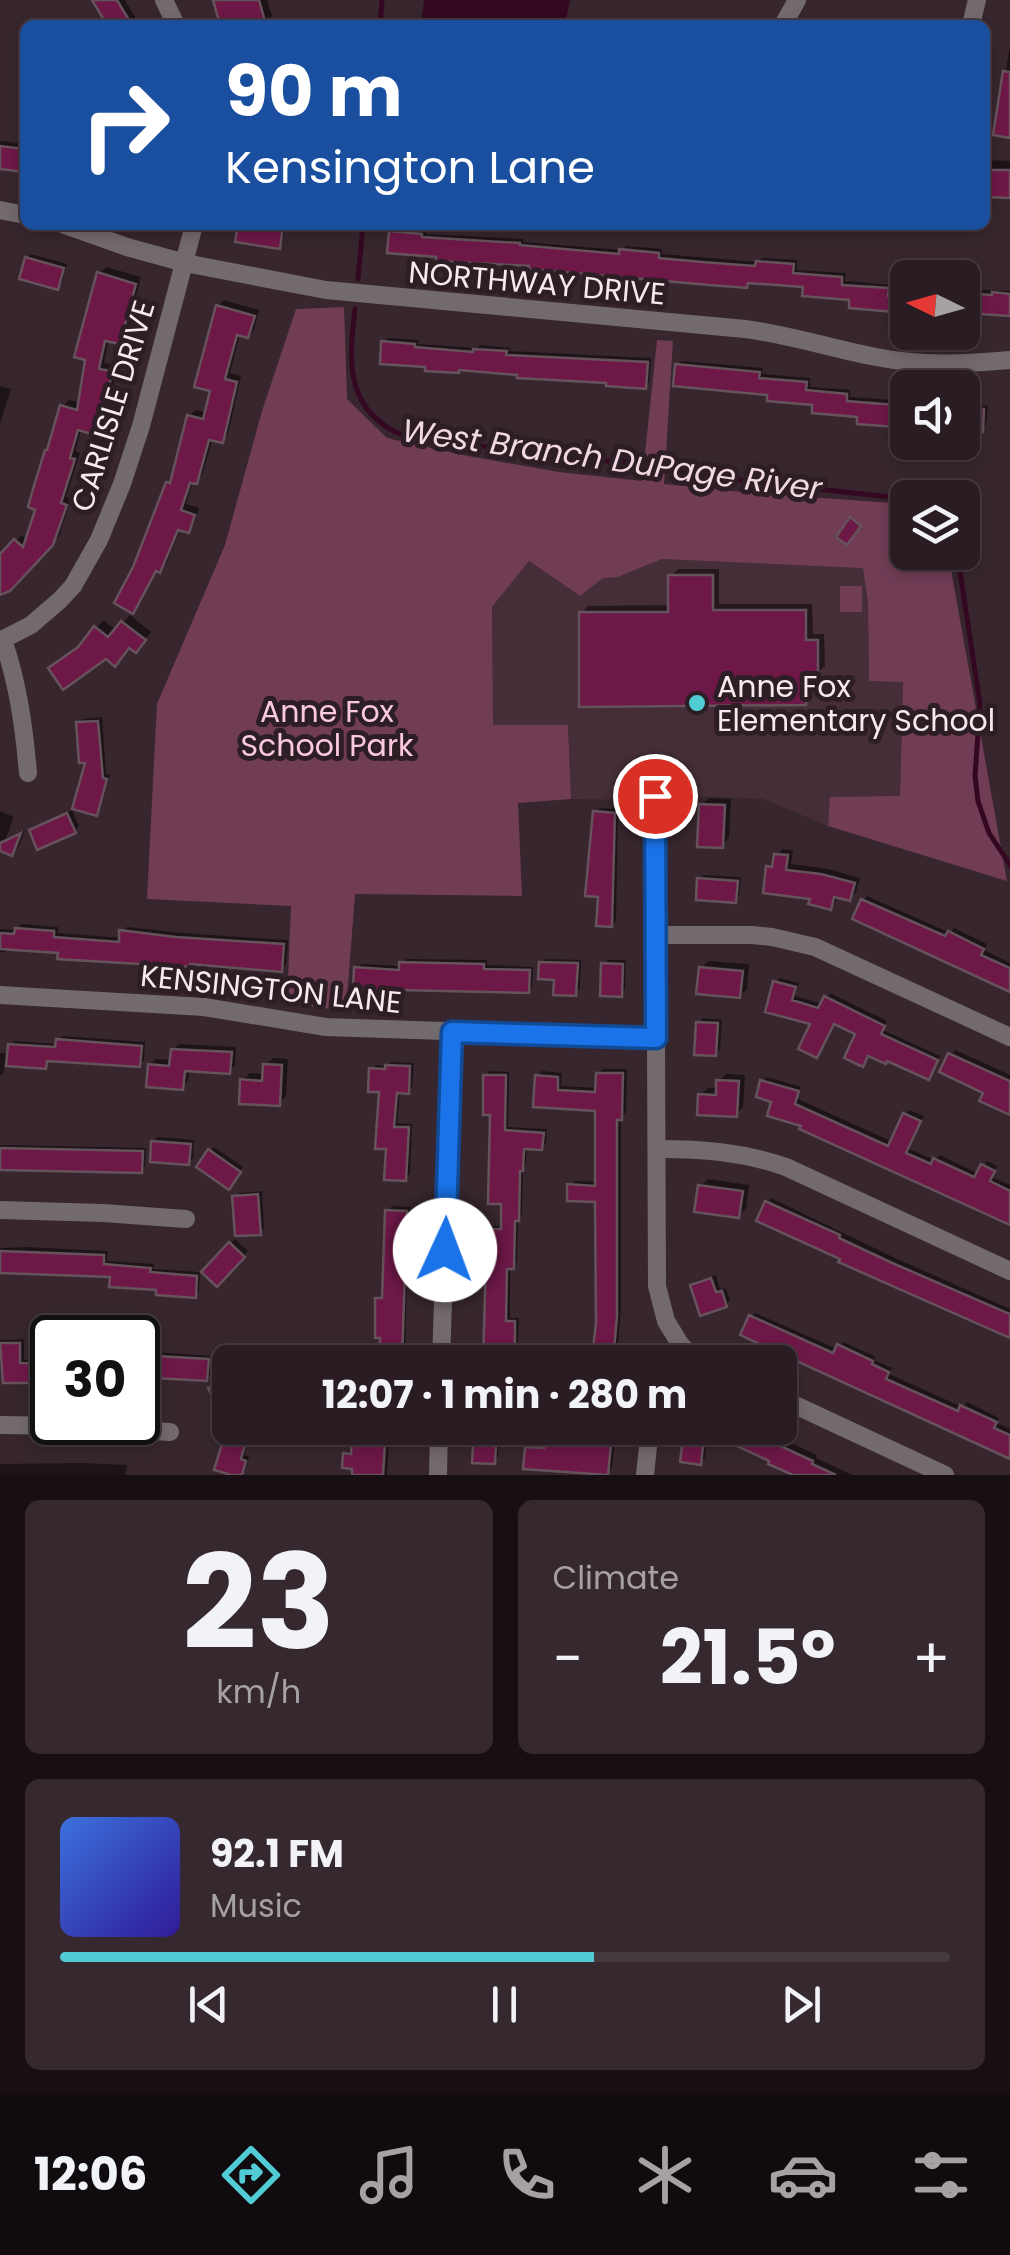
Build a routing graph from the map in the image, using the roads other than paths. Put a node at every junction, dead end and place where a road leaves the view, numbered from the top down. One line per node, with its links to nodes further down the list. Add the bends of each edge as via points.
1 (79, 230): 3 (street, NORTHWAY DRIVE)
2 (193, 230): 3 (street, CARLISLE DRIVE)
3 (185, 263): 4 (street, NORTHWAY DRIVE, via 344,292 756,330 898,361); 5 (street, CARLISLE DRIVE, via 141,426 99,540 74,586 31,625)
4 (1010, 360)
5 (1, 641): 6 (street, via 19,696)
6 (28, 772)
7 (655, 796): 8 (street)
8 (656, 935): 11 (street, via 752,935 815,947); 12 (street)
9 (0, 995): 10 (street, KENSINGTON LANE, via 204,1007 326,1028)
10 (452, 1032): 12 (street, KENSINGTON LANE); 18 (street)
11 (1010, 1037)
12 (656, 1038): 13 (street)
13 (657, 1149): 16 (street, via 711,1149 763,1159); 17 (street, via 657,1286)
14 (0, 1210): 15 (street)
15 (186, 1219)
16 (1010, 1271)
17 (680, 1344)
18 (442, 1345)
19 (797, 1406): 26 (street)
20 (0, 1426): 21 (street)
21 (170, 1432)
22 (439, 1445): 24 (street)
23 (648, 1445): 25 (street)
24 (438, 1475)
25 (645, 1475)
26 (945, 1475)

